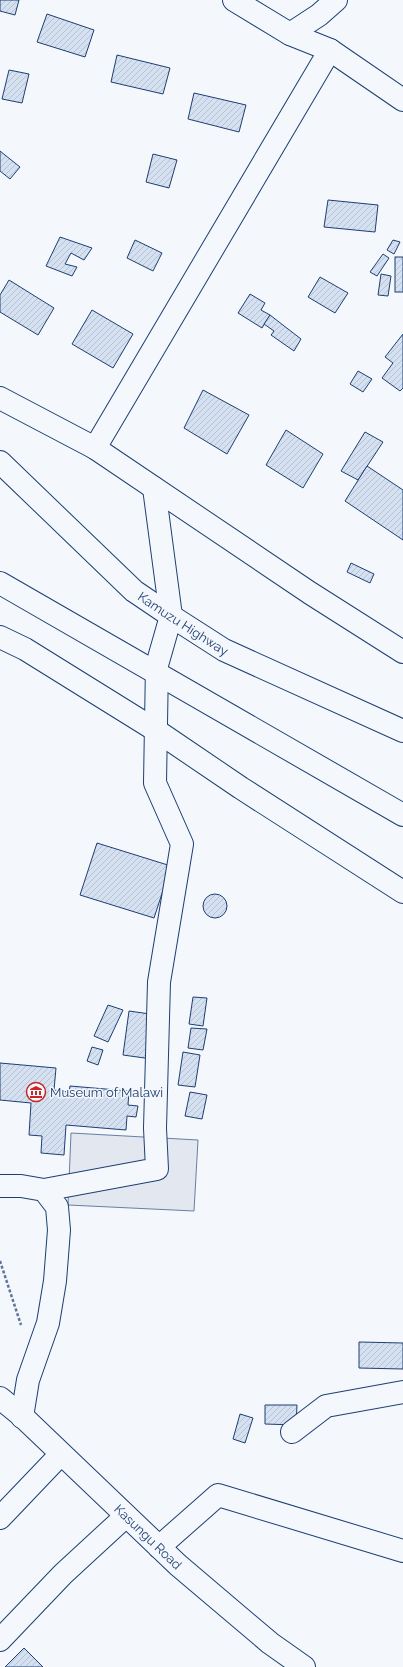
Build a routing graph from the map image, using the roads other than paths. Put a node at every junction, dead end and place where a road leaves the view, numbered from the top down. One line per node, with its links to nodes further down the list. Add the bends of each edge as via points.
1 (234, 0): 3 (main road)
2 (336, 0): 3 (main road, via 319,16)
3 (290, 34): 4 (main road)
4 (330, 50): 5 (main road); 7 (main road)
5 (403, 100)
6 (0, 398): 7 (main road)
7 (95, 448): 9 (main road)
8 (0, 462): 11 (main road, Kamuzu Highway, via 134,591)
9 (154, 488): 11 (main road); 13 (main road)
10 (0, 583): 14 (main road)
11 (171, 616): 14 (main road); 16 (main road, Kamuzu Highway, via 224,650)
12 (0, 637): 15 (main road, via 25,649)
13 (403, 652)
14 (157, 673): 15 (main road); 17 (main road)
15 (157, 731): 18 (main road); 20 (main road, via 155,783 182,844 158,982 155,1128 157,1169)
16 (403, 731)
17 (403, 815)
18 (403, 892)
19 (0, 1186): 20 (main road)
20 (44, 1190): 23 (main road, via 57,1207 59,1230 55,1274 48,1323 28,1380)
21 (403, 1392): 24 (main road, via 326,1406)
22 (0, 1398): 23 (main road, Kasungu Road)
23 (22, 1417): 25 (main road, Kasungu Road)
24 (292, 1432)
25 (61, 1454): 26 (main road, Kasungu Road); 27 (main road)
26 (126, 1516): 28 (main road, Kasungu Road); 30 (main road, via 63,1574)
27 (0, 1518)
28 (158, 1547): 29 (main road, via 218,1495); 31 (main road, Kasungu Road, via 270,1643)
29 (403, 1551)
30 (0, 1640)
31 (304, 1667)

